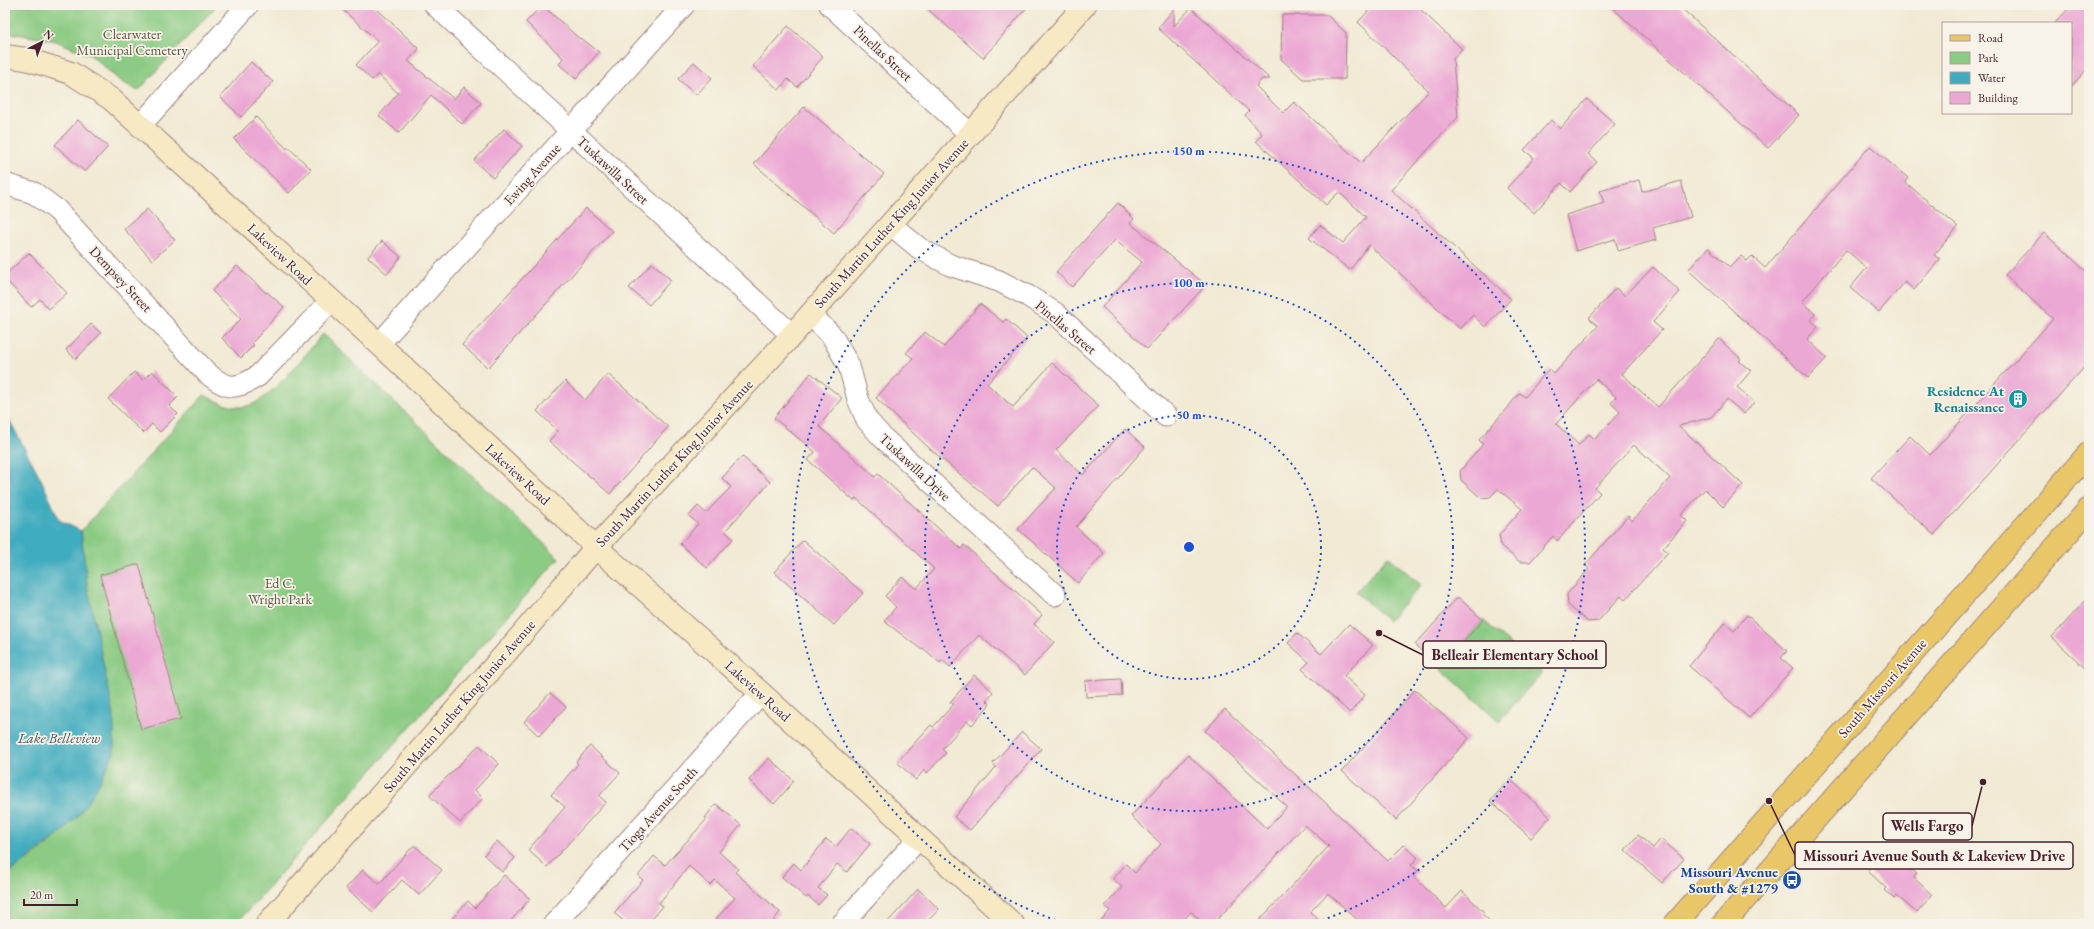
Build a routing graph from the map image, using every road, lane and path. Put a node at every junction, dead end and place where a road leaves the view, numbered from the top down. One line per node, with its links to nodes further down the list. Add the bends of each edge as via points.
1 (248, 5): 7 (street)
2 (434, 5): 8 (street, Tuskawilla Street)
3 (684, 5): 8 (street, Ewing Avenue)
4 (830, 5): 9 (street, Pinellas Street)
5 (1085, 5): 9 (street, South Martin Luther King Junior Avenue)
6 (5, 56): 7 (street, Lakeview Road, via 26,59 71,73 111,99)
7 (140, 126): 12 (street, Lakeview Road)
8 (570, 131): 14 (street, Tuskawilla Street); 15 (street, Ewing Avenue)
9 (970, 134): 11 (street, South Martin Luther King Junior Avenue)
10 (5, 184): 12 (street, Dempsey Street, via 34,193 57,210 207,373 217,382 229,387 244,385 258,376)
11 (890, 224): 13 (street, South Martin Luther King Junior Avenue); 16 (street, Pinellas Street, via 925,252 950,265 999,280 1055,314)
12 (331, 301): 15 (street, Lakeview Road)
13 (810, 314): 14 (street, South Martin Luther King Junior Avenue); 20 (street, Tuskawilla Drive, via 832,336 849,366 858,400 867,420 882,437)
14 (792, 335): 19 (street, South Martin Luther King Junior Avenue)
15 (380, 344): 19 (street, Lakeview Road)
16 (1166, 416)
17 (2089, 453): 27 (main road, South Missouri Avenue)
18 (2089, 509): 28 (main road)
19 (596, 547): 21 (street, Lakeview Road); 23 (street, South Martin Luther King Junior Avenue)
20 (1055, 595)
21 (761, 693): 22 (street, Lakeview Road); 24 (street, Tioga Avenue South)
22 (919, 838): 25 (street); 26 (street, Lakeview Road)
23 (267, 924)
24 (554, 924)
25 (842, 924)
26 (1014, 924)
27 (1675, 924)
28 (1723, 924)

